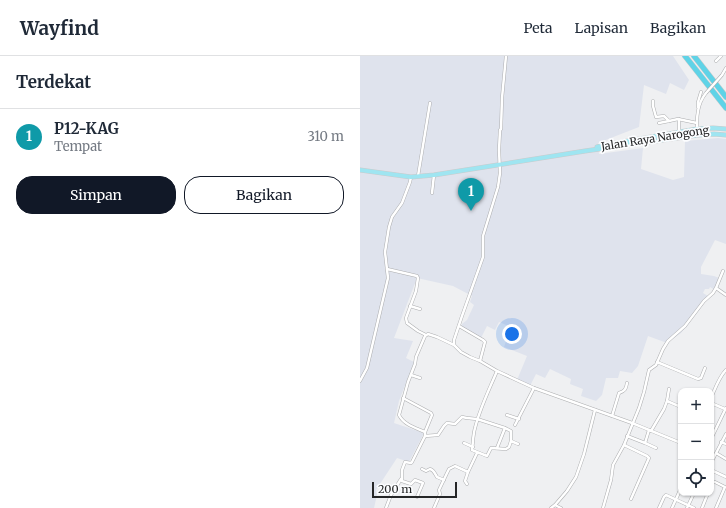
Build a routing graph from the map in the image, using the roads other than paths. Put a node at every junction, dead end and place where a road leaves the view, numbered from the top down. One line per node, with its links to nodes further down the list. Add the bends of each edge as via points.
1 (506, 56): 23 (street)
2 (685, 56): 11 (highway)
3 (694, 56): 8 (highway)
4 (721, 56): 5 (street)
5 (716, 61)
6 (726, 68): 12 (street, bridge, via 706,93)
7 (701, 92): 12 (street)
8 (726, 97)
9 (654, 101): 14 (street, via 652,106 656,116 664,116)
10 (430, 104): 26 (street)
11 (726, 108)
12 (698, 110): 16 (street)
13 (679, 119): 14 (street); 16 (street); 19 (street)
14 (669, 121): 15 (street)
15 (659, 123)
16 (697, 123): 17 (street)
17 (697, 129): 18 (main road, Jalan Raya Narogong); 19 (main road, Jalan Raya Narogong); 20 (street)
18 (726, 129)
19 (679, 132): 22 (main road, Jalan Raya Narogong)
20 (698, 135): 21 (main road, Jalan Raya Narogong); 22 (main road, Jalan Raya Narogong)
21 (725, 135)
22 (585, 151): 23 (main road, Jalan Raya Narogong)
23 (500, 165): 25 (main road, Jalan Raya Narogong); 35 (street, via 498,187 483,236 483,257)
24 (360, 170): 27 (main road, Jalan Raya Narogong)
25 (434, 175): 26 (main road, Jalan Raya Narogong); 28 (street)
26 (418, 176): 27 (main road, Jalan Raya Narogong)
27 (411, 177): 29 (street, via 402,203 392,217 389,227 385,252)
28 (432, 193)
29 (387, 269): 33 (street, via 417,276 416,291); 45 (street, via 388,278 367,368)
30 (723, 271): 31 (street)
31 (716, 288): 32 (street); 39 (street, via 685,326 668,341)
32 (726, 295)
33 (410, 306): 34 (street); 36 (street, via 407,322)
34 (420, 309)
35 (459, 326): 37 (street); 38 (street, via 485,342)
36 (426, 335): 37 (street, via 430,334); 43 (street)
37 (454, 345): 38 (street)
38 (480, 361): 42 (street)
39 (657, 362): 40 (street, via 698,379); 60 (street, via 647,374 644,392)
40 (705, 368)
41 (726, 370): 49 (street)
42 (497, 371): 47 (street); 59 (street)
43 (411, 375): 44 (street); 50 (street)
44 (420, 378)
45 (360, 381)
46 (627, 382): 57 (street, via 625,390 619,393)
47 (534, 388): 55 (street); 58 (street)
48 (669, 389): 51 (street)
49 (714, 391)
50 (403, 398): 64 (street, via 399,418); 64 (street, via 431,413)
51 (667, 401): 53 (street); 63 (street)
52 (714, 404): 54 (street)
53 (678, 406)
54 (726, 409): 65 (street)
55 (595, 410): 57 (street); 97 (street, via 576,476)
56 (507, 415): 58 (street)
57 (612, 416): 60 (street)
58 (519, 418): 61 (street)
59 (478, 419): 62 (street); 67 (street, via 462,417 455,424 447,423 438,435); 77 (street)
60 (632, 423): 63 (street); 68 (street)
61 (515, 425)
62 (505, 428): 69 (street, via 511,431); 78 (street)
63 (650, 431): 70 (street); 73 (street)
64 (425, 432): 67 (street)
65 (714, 433)
66 (726, 434): 71 (street)
67 (425, 436): 87 (street, via 412,462 405,462)
68 (628, 436): 73 (street); 76 (street)
69 (511, 442): 74 (street); 78 (street, via 506,449)
70 (678, 442)
71 (721, 442): 75 (street); 81 (street)
72 (464, 443): 77 (street)
73 (645, 443): 79 (street)
74 (518, 444)
75 (726, 444)
76 (624, 445): 95 (street, via 649,458); 103 (street, via 613,465)
77 (473, 446): 80 (street, via 472,450)
78 (497, 448): 80 (street, via 491,448 487,456)
79 (656, 448)
80 (477, 453): 85 (street)
81 (716, 453): 82 (street)
82 (726, 459)
83 (422, 469): 88 (street, via 432,470 437,477)
84 (714, 471): 86 (street)
85 (468, 472): 88 (street, via 455,466 448,470); 90 (street, via 465,481)
86 (726, 477)
87 (401, 479): 94 (street, via 411,484 415,480 423,484); 99 (street)
88 (444, 480): 100 (street)
89 (714, 482): 108 (street, via 725,487)
90 (467, 484)
91 (678, 495): 96 (street)
92 (693, 496): 98 (street)
93 (707, 496): 107 (street)
94 (417, 497)
95 (631, 499)
96 (676, 500): 98 (street); 104 (street, via 666,495); 105 (street)
97 (555, 506): 101 (street); 102 (street)
98 (688, 507): 106 (street)
99 (386, 508)
100 (434, 508)
101 (551, 508)
102 (561, 508)
103 (603, 508)
104 (659, 508)
105 (672, 508)
106 (694, 508)
107 (702, 508)
108 (716, 508)

